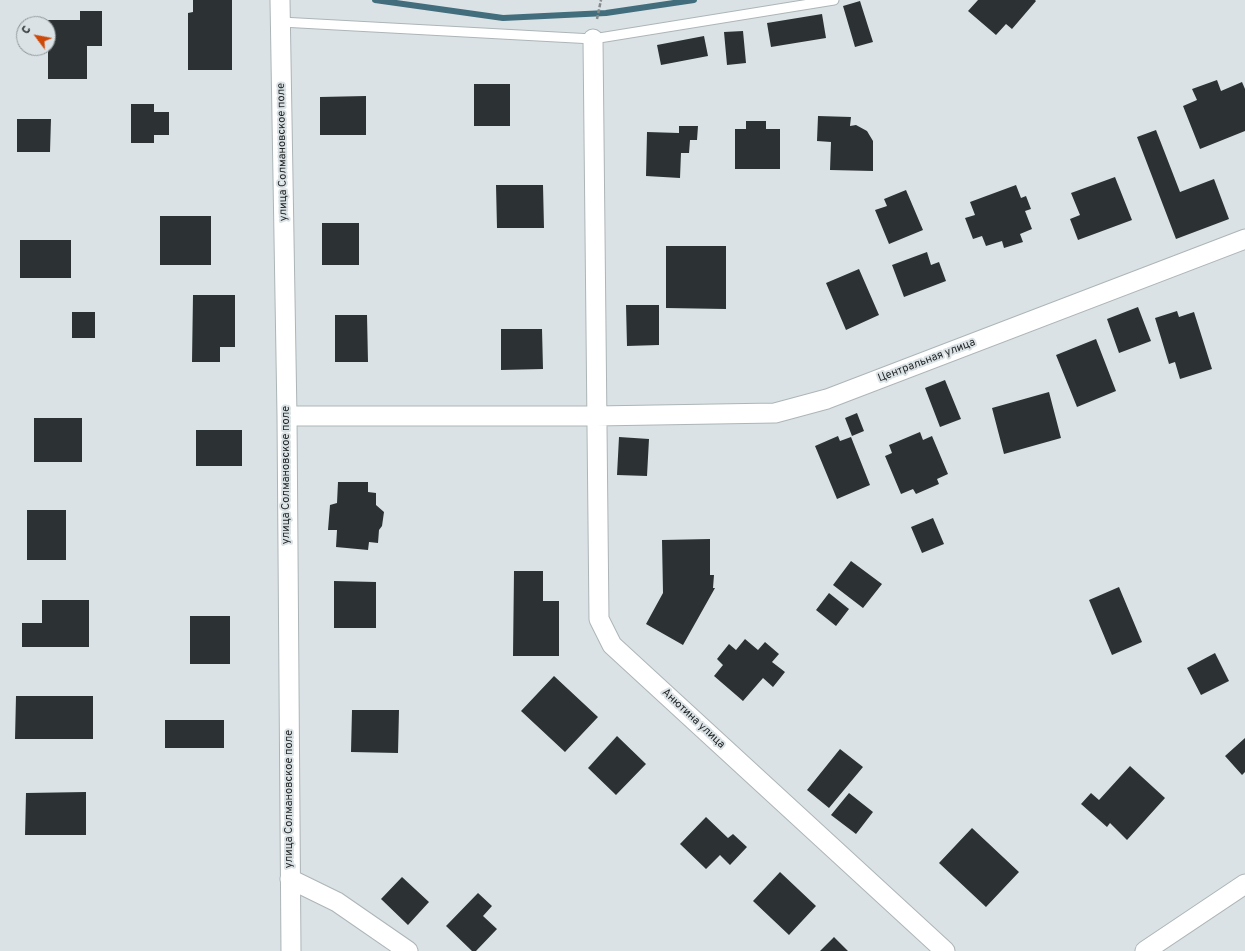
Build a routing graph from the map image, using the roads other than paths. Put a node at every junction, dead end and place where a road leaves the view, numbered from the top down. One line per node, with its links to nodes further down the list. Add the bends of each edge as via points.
1 (280, 0): 3 (street, улица Солмановское поле)
2 (834, 0): 4 (lane)
3 (281, 22): 4 (lane); 6 (street, улица Солмановское поле)
4 (592, 39): 7 (street, Анютина улица)
5 (1245, 239): 7 (street, Центральная улица, via 827,399 775,413)
6 (287, 416): 7 (street, Центральная улица); 8 (street, улица Солмановское поле)
7 (596, 416): 12 (street, Анютина улица, via 599,620 612,645)
8 (290, 879): 10 (street, улица Солмановское поле); 11 (street, via 337,902)
9 (1245, 884): 13 (street)
10 (290, 951)
11 (408, 951)
12 (945, 951)
13 (1146, 951)

